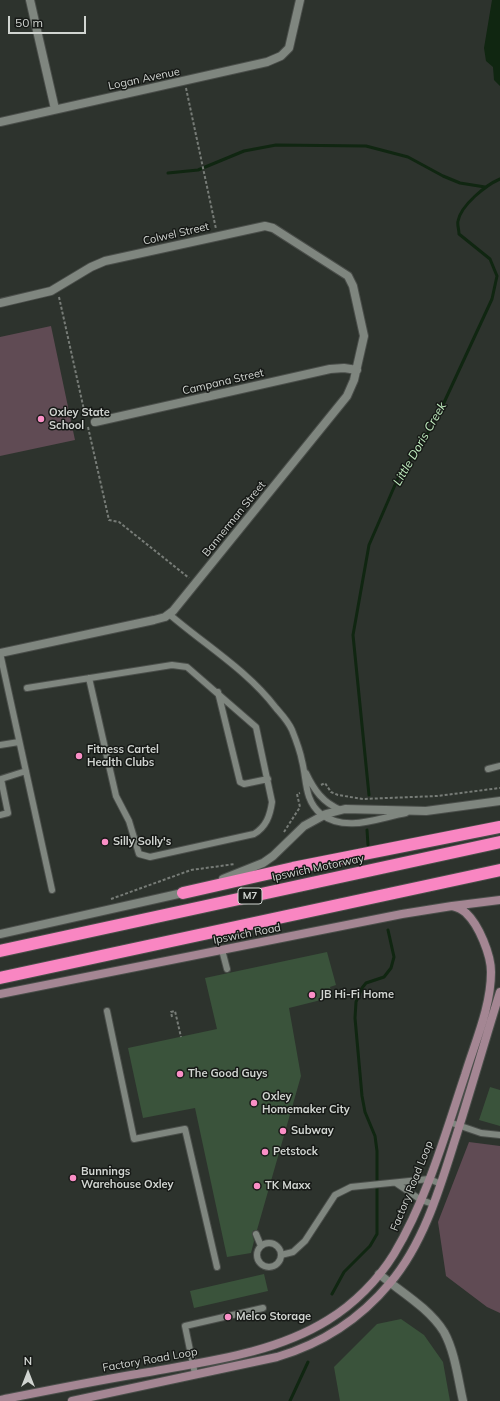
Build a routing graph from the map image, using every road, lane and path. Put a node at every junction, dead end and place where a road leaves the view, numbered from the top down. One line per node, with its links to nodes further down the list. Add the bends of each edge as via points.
1 (30, 0): 4 (street)
2 (300, 0): 3 (street, Logan Avenue, via 289,48 281,56 267,62)
3 (185, 81): 4 (street, Logan Avenue); 6 (path)
4 (55, 109): 5 (street, Logan Avenue)
5 (0, 122)
6 (217, 236): 7 (street, Colwel Street, via 261,226 270,227); 8 (street, Colwel Street, via 98,264)
7 (350, 278): 10 (street, Bannerman Street, via 364,330)
8 (51, 291): 9 (street, Colwel Street); 12 (path, via 52,300 59,297 109,519 119,522)
9 (0, 303)
10 (357, 370): 11 (street, Campana Street, via 330,369); 12 (street, Bannerman Street, via 352,388 333,414)
11 (95, 422)
12 (196, 584): 13 (street, Bannerman Street, via 179,606)
13 (169, 614): 14 (street, Bannerman Street, via 154,620); 22 (lane, via 265,693 291,728)
14 (0, 653): 18 (lane)
15 (89, 678): 16 (lane); 17 (lane, via 180,665 193,670); 24 (lane, via 116,796 129,822 139,854 150,857 260,831 266,824 272,802)
16 (27, 688)
17 (218, 692): 24 (lane, via 256,727); 24 (lane, via 240,782 244,784)
18 (19, 742): 19 (lane); 23 (lane)
19 (0, 745)
20 (500, 766): 21 (lane)
21 (488, 769)
22 (304, 770): 26 (lane, via 320,797); 29 (lane, via 307,794 312,804)
23 (26, 771): 28 (lane, via 1,779 8,813); 33 (lane)
24 (268, 779)
25 (500, 802): 27 (street)
26 (342, 810): 27 (street); 29 (street)
27 (413, 812): 29 (lane, via 352,824 332,820)
28 (0, 815)
29 (323, 815): 34 (street, via 304,826 263,863)
30 (500, 827): 34 (highway)
31 (500, 842): 39 (highway, Ipswich Motorway / M7)
32 (500, 870): 41 (highway)
33 (52, 890)
34 (183, 893): 37 (street)
35 (500, 900): 36 (main road, Ipswich Road)
36 (452, 906): 38 (main road, Ipswich Road); 47 (main road, Factory Road Loop, via 464,911 471,919 487,949 491,971 488,999)
37 (0, 934)
38 (222, 950): 40 (lane); 43 (main road, Ipswich Road)
39 (0, 951)
40 (227, 969)
41 (0, 978)
42 (500, 992): 48 (main road, Factory Road Loop)
43 (0, 994)
44 (107, 1011): 58 (lane, via 134,1139 185,1129)
45 (172, 1017): 46 (path, via 171,1012 175,1011)
46 (181, 1037)
47 (449, 1122): 48 (lane); 50 (main road, Factory Road Loop)
48 (459, 1126): 49 (lane, via 481,1133); 52 (main road, Factory Road Loop)
49 (500, 1135)
50 (429, 1179): 51 (lane); 52 (lane); 53 (main road, Factory Road Loop)
51 (396, 1184): 53 (lane); 57 (lane, via 351,1187 335,1195 305,1241 293,1252)
52 (441, 1184): 54 (main road, Factory Road Loop)
53 (420, 1200): 54 (lane); 59 (main road, Factory Road Loop, via 404,1236)
54 (433, 1204): 60 (main road, Factory Road Loop, via 417,1240)
55 (256, 1234): 56 (lane)
56 (261, 1246): 57 (lane, via 268,1243 276,1245); 57 (lane, via 257,1257 265,1266 276,1265)
57 (281, 1255)
58 (217, 1267)
59 (380, 1274): 60 (street); 62 (main road, Factory Road Loop, via 352,1303 312,1330 256,1351)
60 (390, 1283): 63 (main road, Factory Road Loop, via 352,1319 317,1342 277,1357); 66 (street, via 422,1308 444,1332)
61 (263, 1308): 62 (lane, via 185,1326)
62 (193, 1364): 63 (lane); 64 (main road, Factory Road Loop)
63 (195, 1374): 65 (main road, Factory Road Loop)
64 (0, 1400)
65 (72, 1401)
66 (463, 1401)

